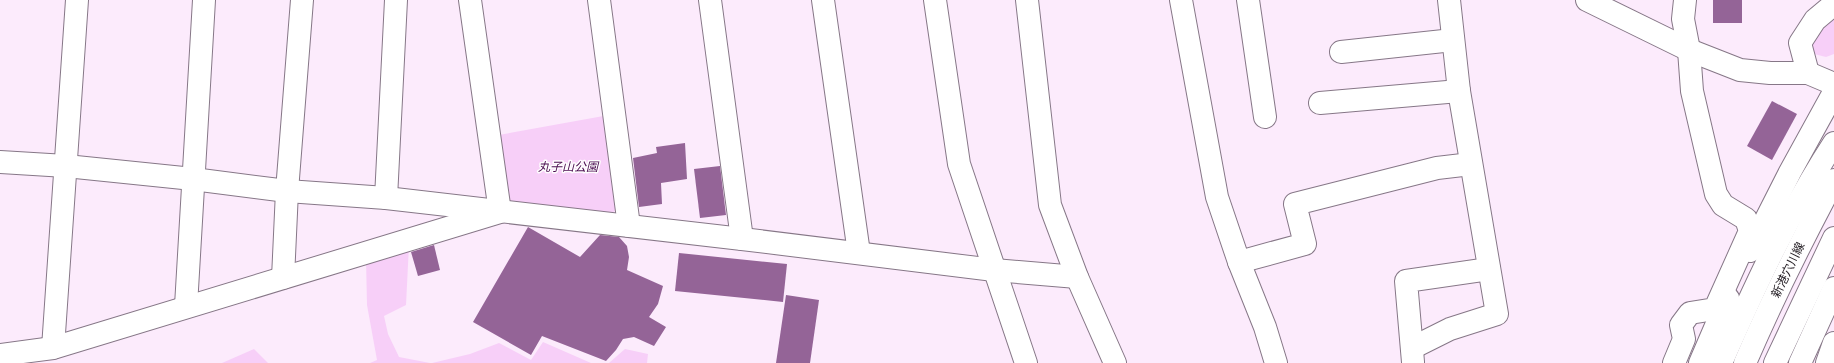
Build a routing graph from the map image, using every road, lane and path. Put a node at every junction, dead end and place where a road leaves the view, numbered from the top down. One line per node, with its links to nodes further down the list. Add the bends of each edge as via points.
1 (77, 0): 29 (street)
2 (204, 0): 30 (street)
3 (302, 0): 32 (street)
4 (396, 0): 33 (street)
5 (470, 0): 34 (street)
6 (599, 0): 35 (street)
7 (710, 0): 37 (street)
8 (823, 0): 38 (street)
9 (935, 0): 41 (street, via 959,164)
10 (1027, 0): 42 (street, via 1050,205)
11 (1181, 0): 39 (street, via 1217,197)
12 (1248, 0): 25 (street)
13 (1449, 0): 17 (street)
14 (1587, 0): 18 (street)
15 (1685, 0): 18 (street, via 1684,19)
16 (1834, 4): 20 (street, via 1815,20 1800,43)
17 (1453, 40): 19 (street); 22 (street)
18 (1689, 50): 20 (street, via 1740,70); 53 (street, via 1692,91 1716,194 1723,205 1746,218 1750,231 1715,309 1690,313 1681,325 1684,339)
19 (1341, 52)
20 (1808, 73): 21 (street)
21 (1834, 84)
22 (1459, 91): 24 (street); 28 (street)
23 (1834, 92): 54 (street, via 1755,240)
24 (1320, 103)
25 (1265, 117)
26 (1834, 143): 55 (street, via 1762,272)
27 (0, 162): 29 (street)
28 (1471, 164): 39 (street, via 1437,168 1295,204 1305,244); 40 (street)
29 (66, 166): 30 (street); 47 (street)
30 (192, 179): 32 (street); 45 (street)
31 (1834, 180): 56 (street, 新港穴川線, via 1792,260)
32 (287, 191): 33 (street); 43 (street)
33 (386, 198): 34 (street)
34 (500, 212): 35 (street); 43 (street)
35 (628, 226): 37 (street)
36 (1834, 238): 57 (street)
37 (742, 239): 38 (street)
38 (859, 253): 41 (street)
39 (1240, 262): 52 (street)
40 (1489, 268): 49 (street, via 1497,314 1450,330); 49 (street, via 1406,281)
41 (994, 270): 42 (street); 50 (street)
42 (1077, 277): 51 (street)
43 (283, 278): 45 (street)
44 (1834, 288): 58 (street)
45 (186, 306): 47 (street)
46 (1834, 344): 59 (street)
47 (53, 348): 48 (street)
48 (0, 355)
49 (1412, 356)
50 (1026, 363)
51 (1115, 363)
52 (1276, 363)
53 (1674, 363)
54 (1700, 363)
55 (1721, 363)
56 (1745, 363)
57 (1776, 363)
58 (1800, 363)
59 (1827, 363)

